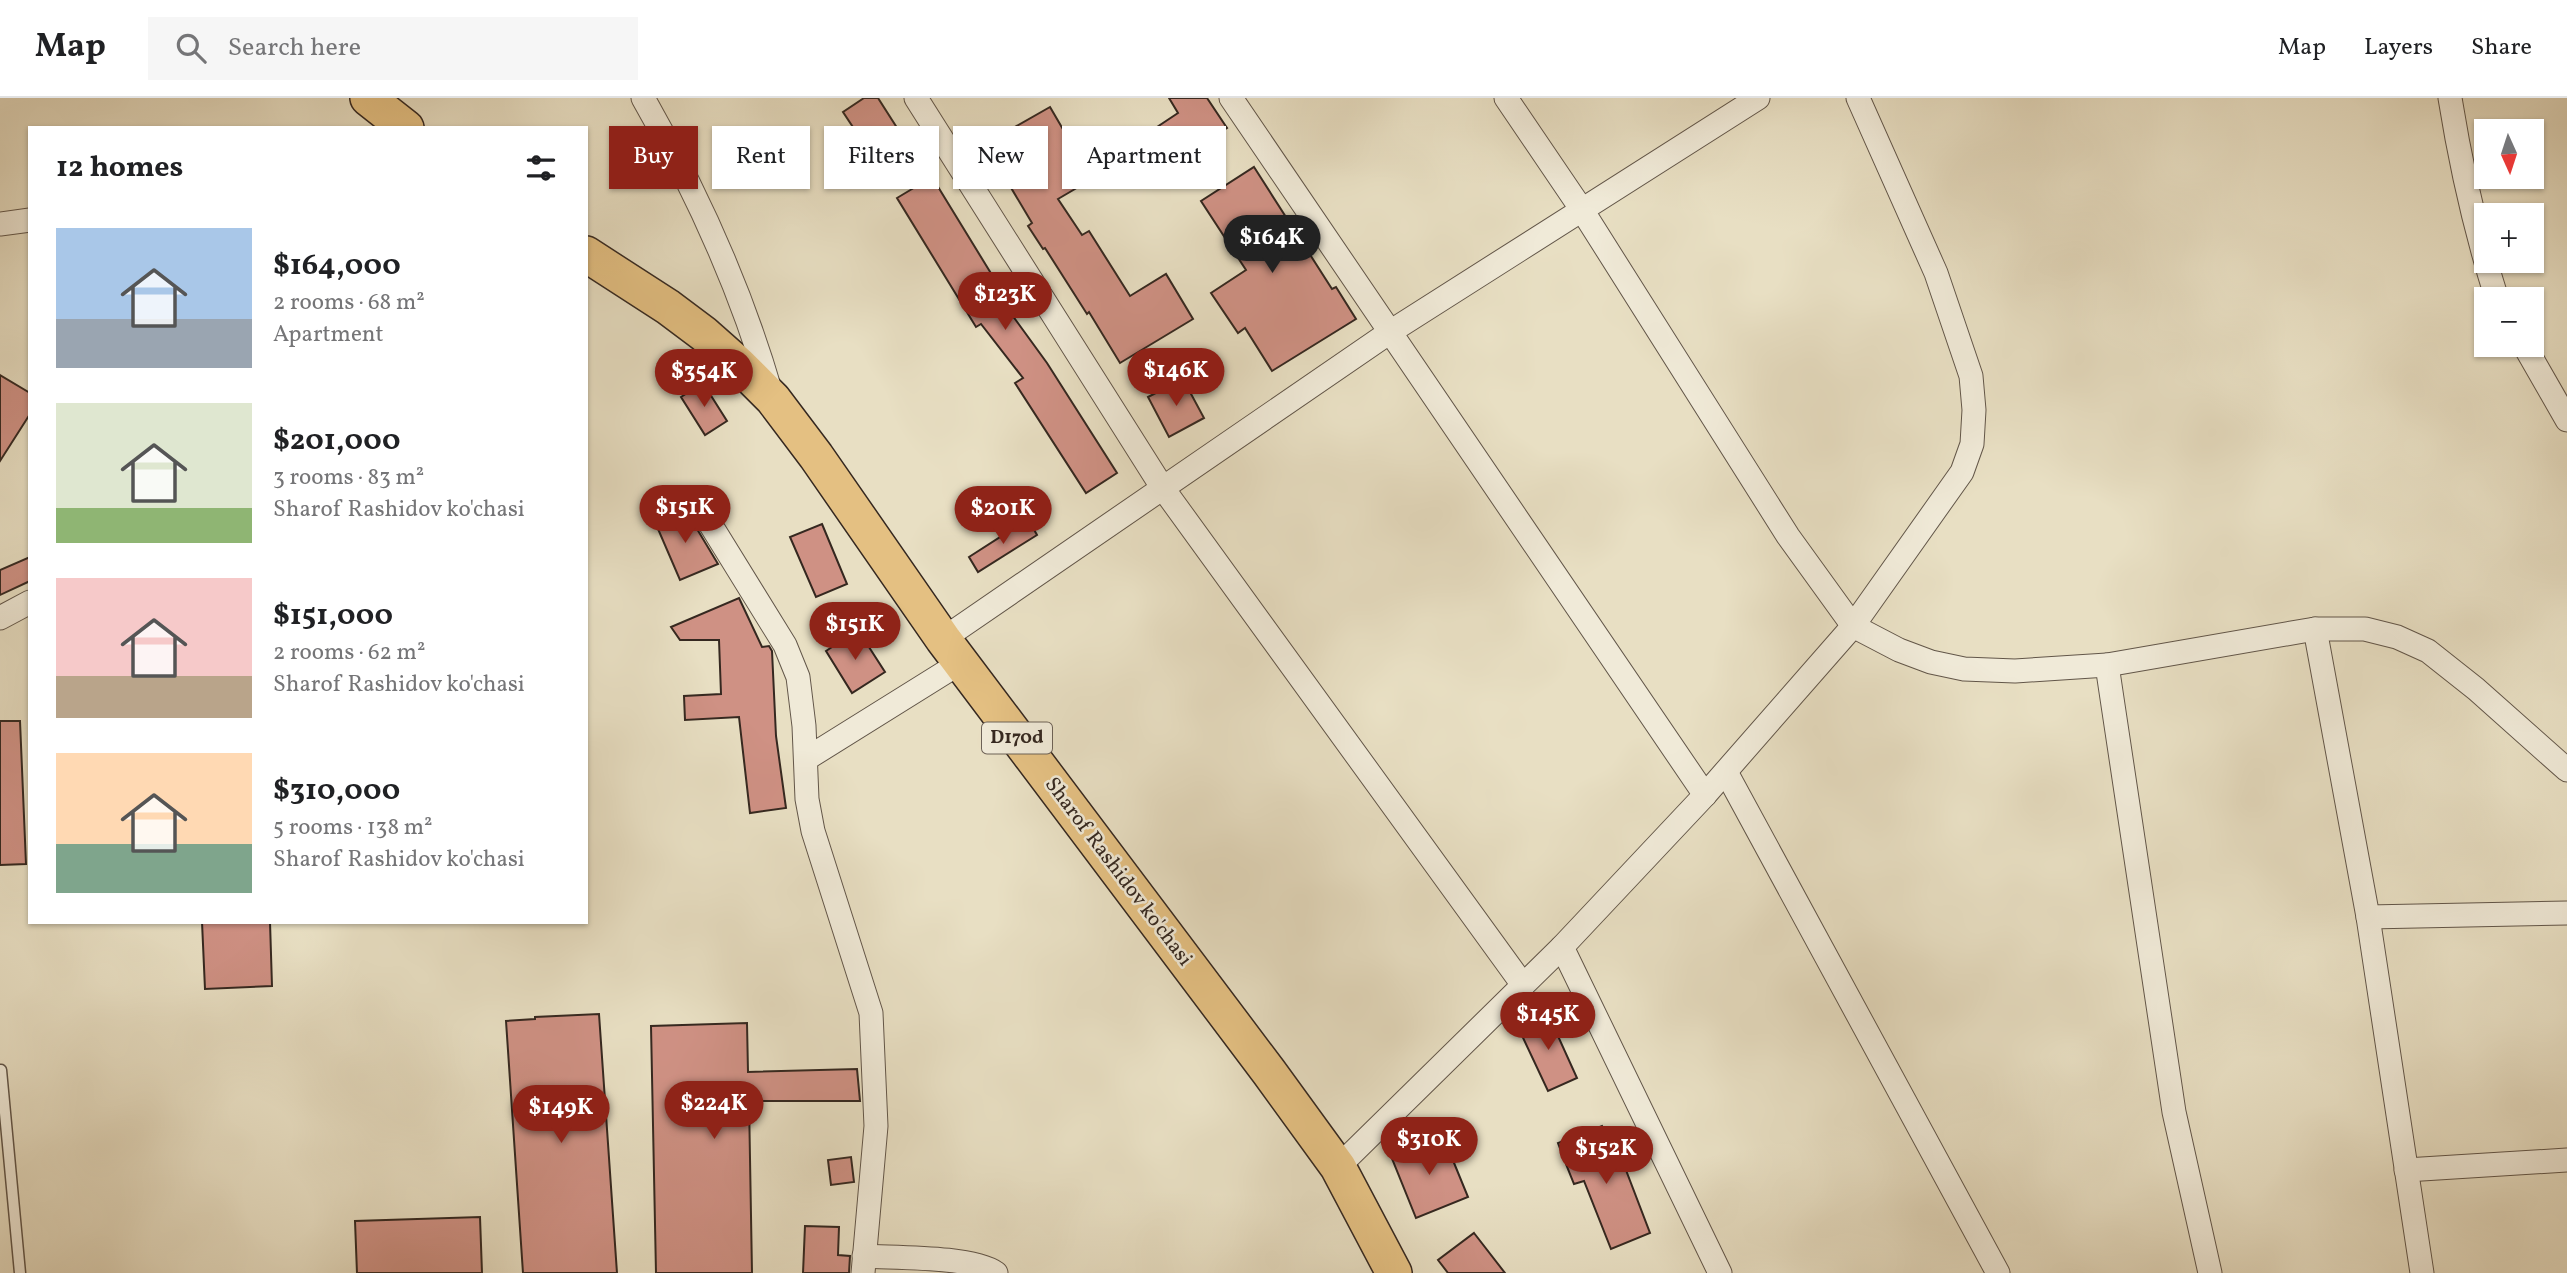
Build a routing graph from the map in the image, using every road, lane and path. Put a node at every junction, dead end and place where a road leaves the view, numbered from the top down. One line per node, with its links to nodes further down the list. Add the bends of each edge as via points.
1 (368, 98): 9 (main road)
2 (643, 98): 17 (street, via 729,270)
3 (916, 98): 19 (street)
4 (1231, 98): 15 (street)
5 (1506, 98): 10 (street)
6 (1758, 98): 10 (street)
7 (1858, 98): 23 (street, via 1937,273 1971,376 1974,410 1972,444 1962,472)
8 (2450, 98): 14 (street, via 2459,156)
9 (403, 126)
10 (1582, 210): 15 (street); 23 (street, via 1788,536)
11 (28, 220): 12 (street)
12 (0, 223)
13 (588, 255): 17 (main road, Sharof Rashidov ko'chasi / D170d, via 704,334)
14 (2493, 287)
15 (1390, 332): 19 (street); 30 (street)
16 (2531, 357): 18 (street)
17 (773, 399): 25 (main road, Sharof Rashidov ko'chasi / D170d)
18 (2565, 411)
19 (1163, 488): 25 (street); 34 (street)
20 (696, 501): 27 (street, via 785,645 798,677)
21 (28, 603): 22 (street)
22 (0, 618)
23 (1853, 626): 26 (street, via 1899,650 1964,669); 29 (street)
24 (2315, 629): 26 (street); 28 (street, via 2365,629 2428,651); 32 (street)
25 (951, 651): 27 (street); 37 (main road, Sharof Rashidov ko'chasi / D170d)
26 (2107, 665): 45 (street, via 2174,1112)
27 (806, 759): 39 (street, via 813,831 871,1013 876,1126)
28 (2567, 770)
29 (1726, 772): 30 (street); 44 (street)
30 (1705, 795): 33 (street)
31 (2567, 913): 32 (street)
32 (2368, 917): 38 (street)
33 (1562, 947): 34 (street); 43 (street)
34 (1523, 985): 37 (street)
35 (1, 1070): 40 (lane)
36 (2567, 1160): 38 (street)
37 (1338, 1167): 42 (main road, Sharof Rashidov ko'chasi / D170d)
38 (2406, 1170): 46 (street)
39 (863, 1264): 41 (street, via 965,1263 987,1266)
40 (20, 1273)
41 (996, 1273)
42 (1394, 1273)
43 (1720, 1273)
44 (1998, 1273)
45 (2210, 1273)
46 (2422, 1273)

